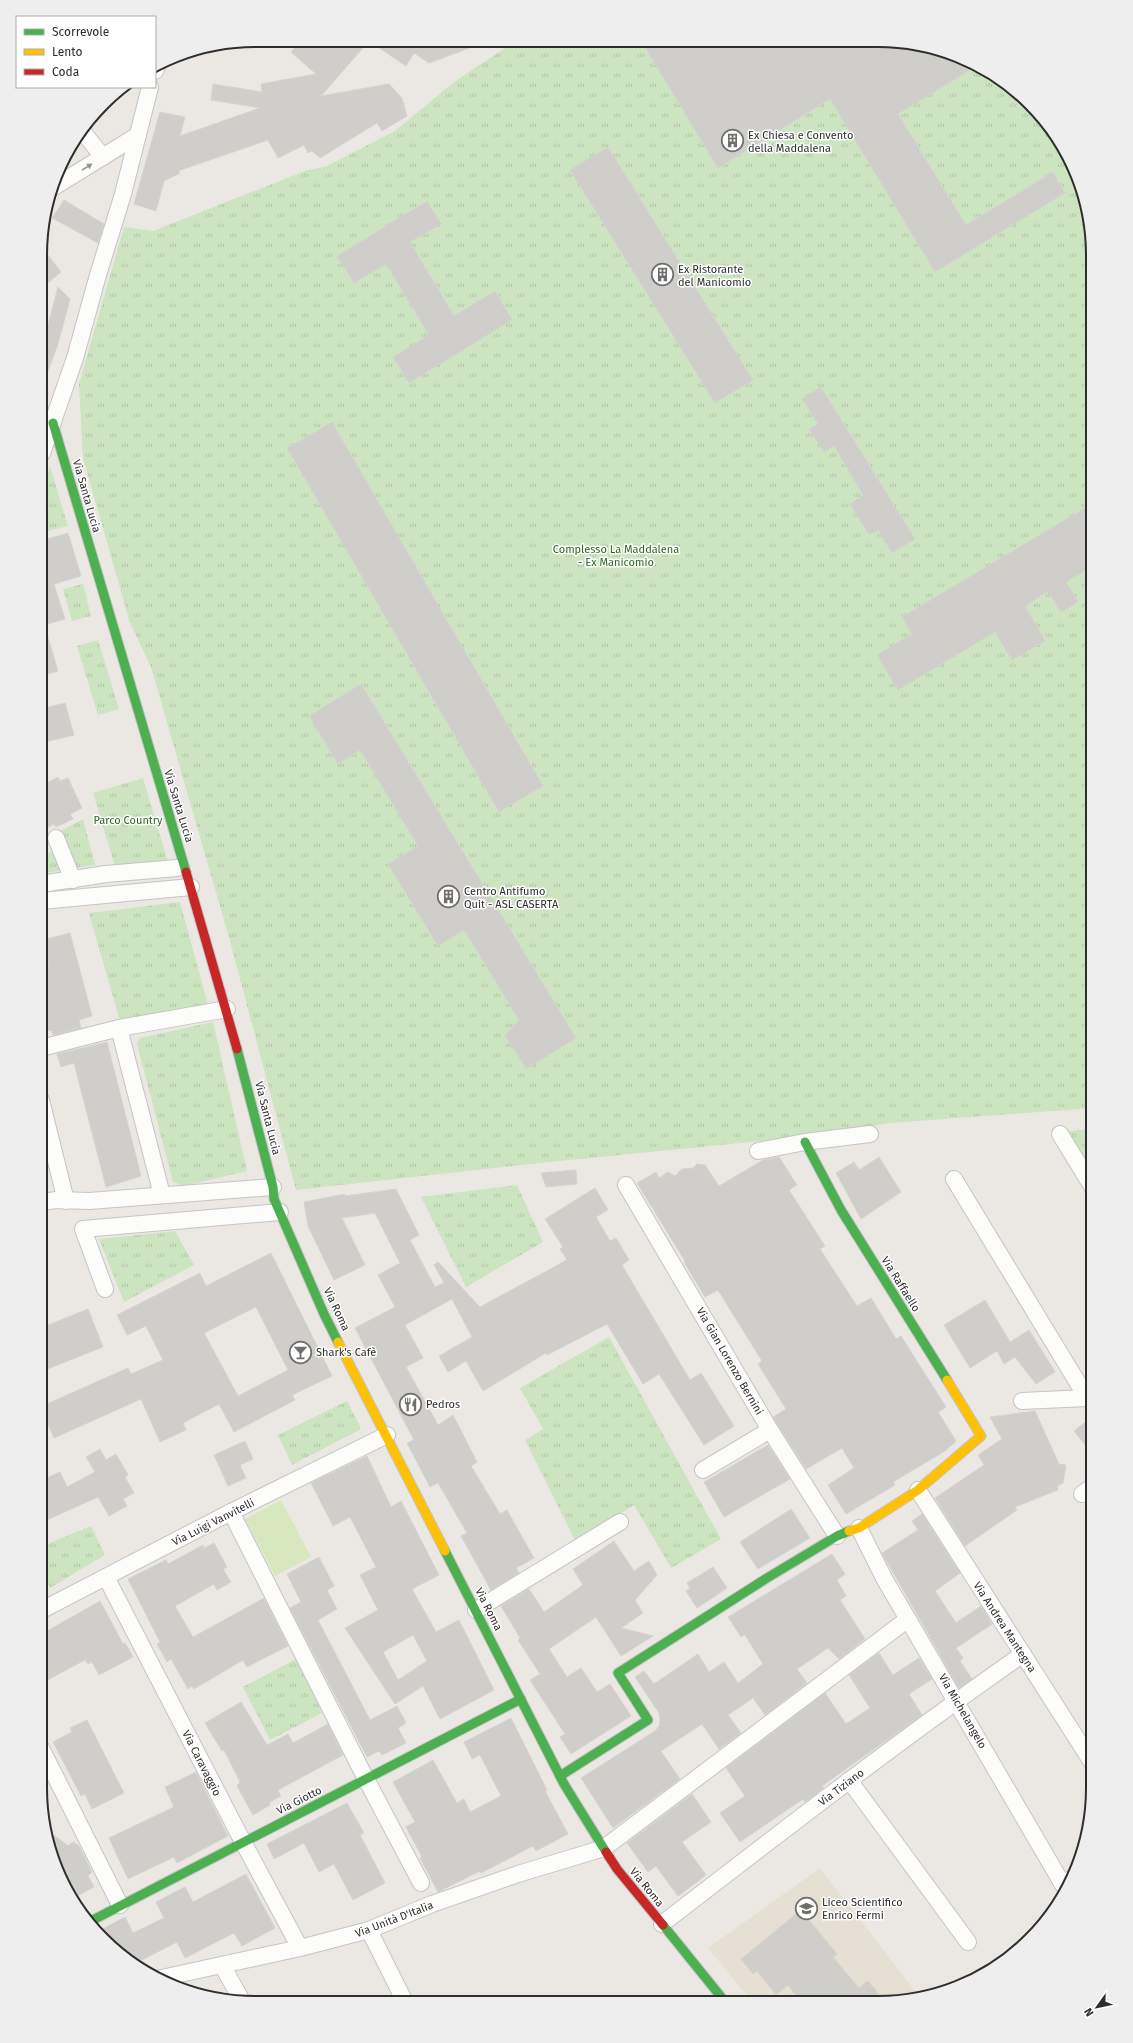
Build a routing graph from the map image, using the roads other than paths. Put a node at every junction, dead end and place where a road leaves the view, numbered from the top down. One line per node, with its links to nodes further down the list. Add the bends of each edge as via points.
1 (150, 88): 3 (street)
2 (85, 135): 4 (street)
3 (138, 135): 4 (street); 6 (street, via 75,358)
4 (103, 157): 5 (street, one-way to 4)
5 (60, 183)
6 (53, 423): 7 (street); 12 (street, Via Santa Lucia)
7 (47, 439)
8 (56, 838): 10 (street)
9 (177, 868): 10 (street, via 106,874)
10 (73, 880): 11 (street)
11 (47, 883)
12 (191, 886): 13 (street); 14 (street, Via Santa Lucia)
13 (47, 900)
14 (227, 1009): 15 (street); 26 (street, Via Santa Lucia)
15 (119, 1028): 16 (street); 25 (street)
16 (47, 1046)
17 (47, 1124): 27 (street)
18 (870, 1134): 20 (street)
19 (1060, 1134): 22 (street)
20 (804, 1142): 21 (street); 36 (street, Via Raffaello, via 841,1210 981,1436)
21 (758, 1151)
22 (1086, 1177)
23 (954, 1179): 30 (street)
24 (626, 1185): 33 (street, Via Gian Lorenzo Bernini)
25 (162, 1195): 26 (street); 27 (street)
26 (275, 1199): 29 (street, via 83,1229); 34 (street, Via Roma, via 324,1314)
27 (66, 1201): 28 (street)
28 (47, 1202)
29 (105, 1289)
30 (1086, 1392)
31 (1086, 1398): 32 (street)
32 (1022, 1401)
33 (770, 1430): 35 (street); 40 (street, Via Gian Lorenzo Bernini)
34 (386, 1435): 37 (street, Via Luigi Vanvitelli); 43 (street, Via Roma)
35 (703, 1470)
36 (918, 1490): 39 (street); 45 (street, Via Andrea Mantegna)
37 (231, 1512): 41 (street, Via Luigi Vanvitelli); 51 (street)
38 (620, 1522): 43 (street)
39 (858, 1528): 40 (street); 44 (street, Via Michelangelo)
40 (837, 1536): 50 (street, via 618,1673 648,1720)
41 (106, 1577): 42 (street, Via Luigi Vanvitelli); 53 (street, Via Caravaggio)
42 (47, 1607)
43 (476, 1610): 46 (street, Via Roma)
44 (908, 1619): 47 (street, Via Michelangelo); 54 (street, Via Unità D'Italia)
45 (1024, 1654): 47 (street, Via Tiziano); 48 (street, Via Andrea Mantegna)
46 (521, 1699): 50 (street, Via Roma); 51 (street, Via Giotto)
47 (957, 1701): 52 (street, Via Tiziano); 56 (street, Via Michelangelo)
48 (1086, 1754)
49 (47, 1760): 57 (street)
50 (560, 1776): 54 (street, Via Roma)
51 (366, 1779): 53 (street, Via Giotto); 55 (street)
52 (849, 1780): 59 (street, Via Tiziano); 61 (street)
53 (243, 1842): 57 (street, Via Giotto); 62 (street, Via Caravaggio)
54 (604, 1848): 59 (street, Via Roma, via 617,1869); 60 (street, Via Unità D'Italia, via 467,1892)
55 (421, 1883)
56 (1063, 1884)
57 (120, 1905): 58 (street, Via Giotto)
58 (94, 1919)
59 (662, 1924): 67 (street, Via Roma)
60 (369, 1930): 62 (street, Via Unità D'Italia); 66 (street)
61 (968, 1942)
62 (300, 1948): 63 (street, Via Unità D'Italia)
63 (222, 1965): 64 (street, Via Unità D'Italia); 65 (street)
64 (167, 1977)
65 (239, 1996)
66 (402, 1996)
67 (720, 1996)

